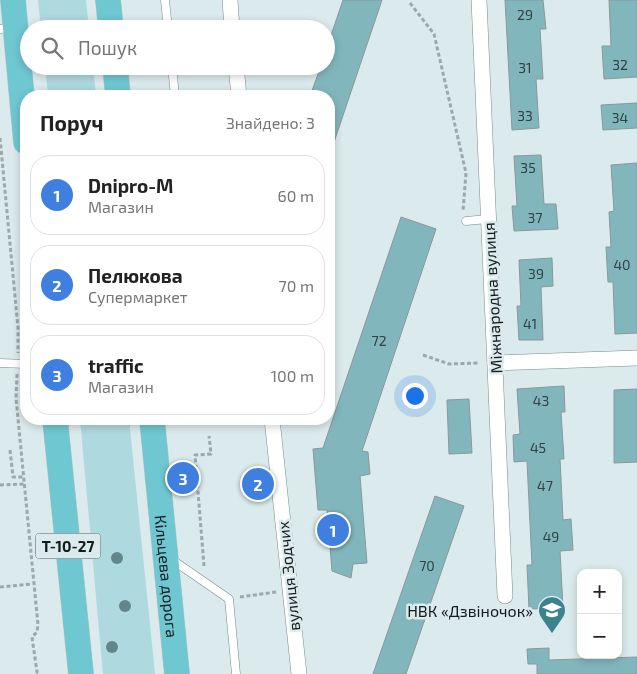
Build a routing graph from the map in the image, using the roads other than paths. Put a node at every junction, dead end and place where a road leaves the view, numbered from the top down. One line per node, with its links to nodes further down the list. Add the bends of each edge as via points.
1 (13, 0): 9 (highway)
2 (108, 0): 6 (highway)
3 (166, 0): 7 (lane)
4 (230, 0): 8 (street)
5 (479, 0): 18 (street, Міжнародна вулиця)
6 (110, 20)
7 (167, 20)
8 (231, 20)
9 (8, 28): 16 (highway)
10 (116, 75): 13 (highway)
11 (173, 75): 14 (lane)
12 (237, 75): 15 (street)
13 (117, 90)
14 (174, 90)
15 (238, 90)
16 (20, 104)
17 (464, 218): 18 (lane)
18 (488, 219): 20 (street, Міжнародна вулиця)
19 (637, 358): 20 (street)
20 (495, 363): 27 (street, Міжнародна вулиця)
21 (0, 364): 22 (lane)
22 (20, 364)
23 (56, 425): 28 (highway, Т-10-27)
24 (153, 425): 26 (highway, Кільцева дорога)
25 (273, 425): 31 (street, вулиця Зодчих)
26 (166, 556): 29 (highway, Кільцева дорога); 30 (lane, via 229,599)
27 (505, 596)
28 (81, 674)
29 (177, 674)
30 (236, 674)
31 (299, 674)

